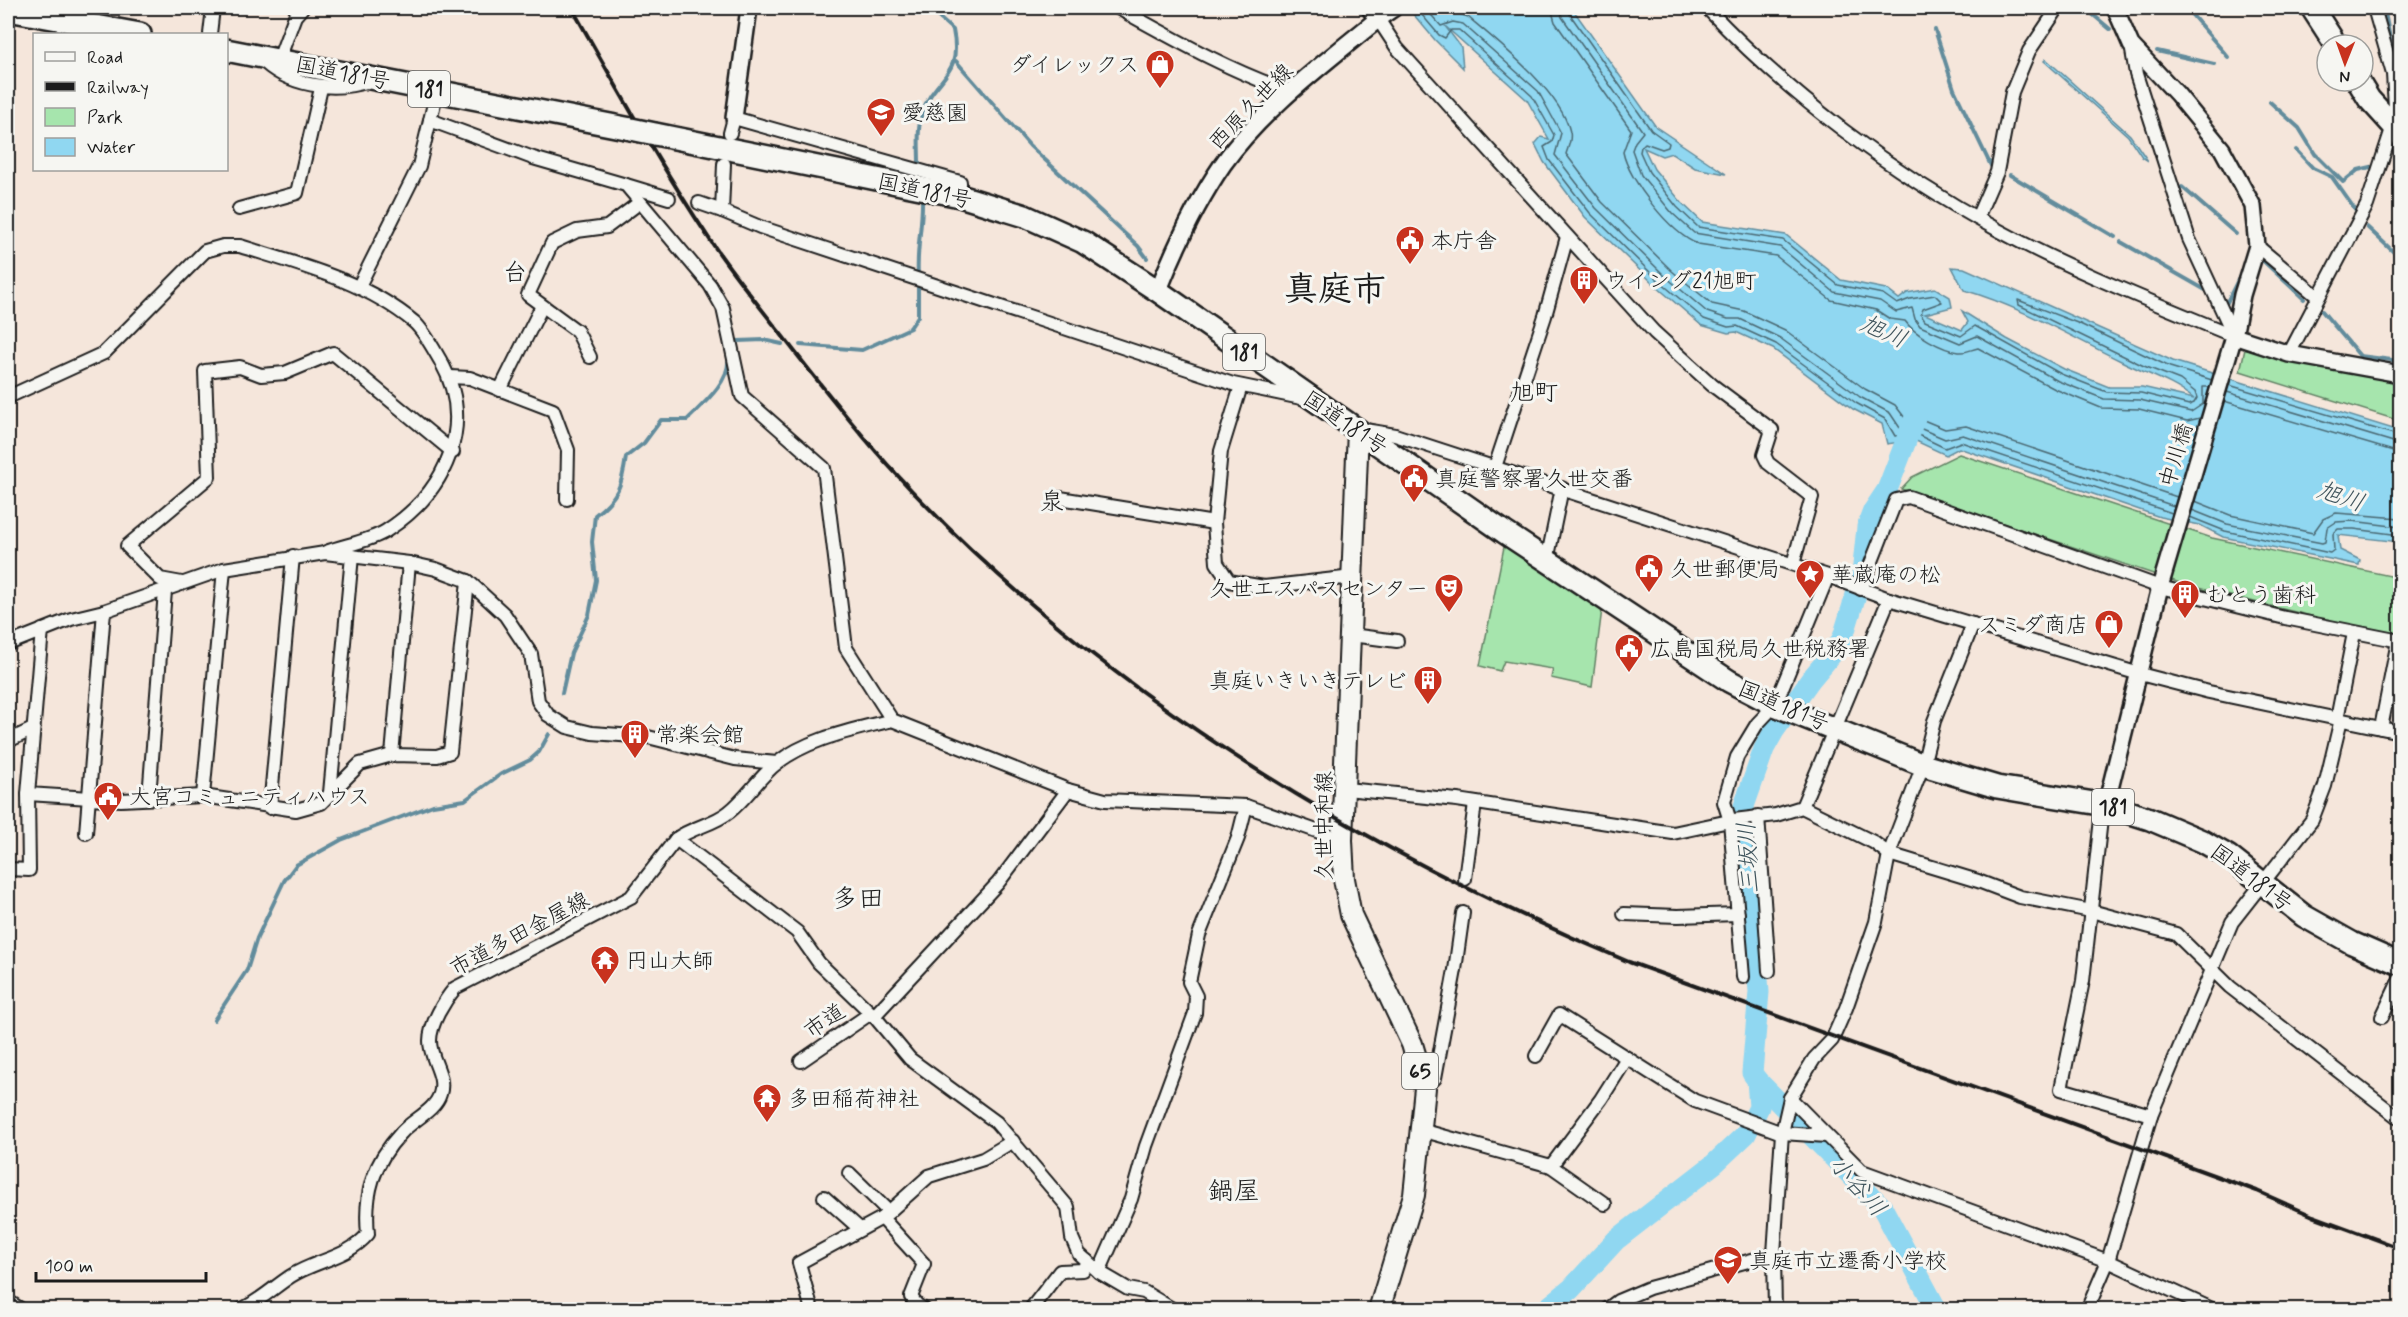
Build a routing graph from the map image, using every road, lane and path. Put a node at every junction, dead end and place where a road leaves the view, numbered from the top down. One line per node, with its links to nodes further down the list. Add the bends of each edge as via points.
1 (213, 8): 16 (street)
2 (302, 8): 21 (street, via 295,16)
3 (749, 8): 27 (street)
4 (1118, 8): 25 (street, via 1265,83)
5 (1394, 8): 13 (street)
6 (1707, 8): 14 (street)
7 (1714, 8): 14 (street)
8 (2058, 8): 39 (street, via 2029,51 2012,92 1997,172)
9 (2115, 8): 18 (street)
10 (2312, 8): 17 (highway)
11 (2374, 8): 29 (street, via 2392,74)
12 (8, 10): 15 (highway)
13 (1374, 13): 25 (main road, 西原久世線); 40 (street, via 1397,48)
14 (1720, 21): 39 (street, via 1823,116)
15 (134, 33)
16 (210, 33)
17 (2328, 33)
18 (2131, 45): 41 (street, via 2222,148 2253,206); 46 (street, via 2136,74 2189,239)
19 (228, 50): 20 (highway, 国道181号 / 181)
20 (257, 55): 21 (highway, 国道181号 / 181); 23 (street, via 271,69)
21 (279, 59): 22 (highway, 国道181号 / 181)
22 (375, 78): 23 (street, via 349,88); 24 (highway, 国道181号 / 181)
23 (321, 88): 37 (street, via 297,193)
24 (437, 91): 28 (street); 33 (highway, 国道181号 / 181, bridge)
25 (1292, 92): 43 (main road, 西原久世線, via 1224,163 1190,221)
26 (2365, 93): 29 (highway)
27 (734, 117): 30 (street); 33 (street, via 960,182)
28 (430, 120): 32 (street, via 533,158); 42 (street, via 419,166)
29 (2397, 130): 44 (street, via 2367,206)
30 (730, 133)
31 (724, 164): 38 (street)
32 (626, 185): 34 (street); 35 (street)
33 (960, 196): 43 (highway, 国道181号 / 181, via 1052,226)
34 (669, 198)
35 (639, 203): 45 (street, via 607,227 577,231 552,243 528,295); 89 (street, via 710,285 723,308 742,396 824,468 846,648)
36 (699, 203): 38 (street)
37 (238, 209)
38 (722, 210): 51 (street, via 760,228)
39 (1977, 218): 46 (street, via 2069,265)
40 (1567, 237): 58 (street); 68 (street, via 1653,332 1712,386 1772,430 1764,455 1768,463 1812,497)
41 (2257, 246): 44 (street); 46 (street, 中川橋)
42 (359, 286): 50 (street, via 415,323); 53 (street, via 240,246 205,251 104,353)
43 (1158, 291): 54 (highway, 国道181号 / 181)
44 (2318, 297): 47 (street)
45 (542, 306): 48 (street, via 577,331); 52 (street)
46 (2234, 336): 47 (street); 74 (street, 中川橋)
47 (2289, 354): 49 (street)
48 (590, 357)
49 (2400, 374)
50 (450, 377): 52 (street, via 470,378); 57 (street, via 456,409)
51 (1241, 386): 54 (street); 62 (street, via 1221,451)
52 (500, 390): 61 (street, via 553,410 568,450)
53 (8, 397)
54 (1316, 401): 55 (highway, 国道181号 / 181)
55 (1358, 429): 56 (highway, 国道181号 / 181); 71 (main road, 久世中和線 / 65)
56 (1390, 442): 58 (street); 66 (highway, 国道181号 / 181)
57 (453, 452): 63 (street, via 444,471 415,508 384,532); 73 (street, via 333,353 285,373 261,375 240,367 205,371 209,477 127,546 160,579)
58 (1495, 467): 59 (street)
59 (1562, 488): 66 (street); 68 (street)
60 (1060, 498): 62 (street)
61 (567, 499)
62 (1214, 523): 71 (street, via 1217,563 1229,580 1264,587)
63 (325, 553): 64 (street); 65 (street)
64 (293, 556): 69 (street); 109 (street)
65 (352, 556): 67 (street); 102 (street)
66 (1547, 561): 87 (highway, 国道181号 / 181, via 1729,681)
67 (409, 563): 72 (street); 95 (street)
68 (1793, 564): 70 (street)
69 (224, 569): 73 (street); 101 (street)
70 (1828, 576): 75 (street); 87 (street)
71 (1353, 577): 82 (main road, 久世中和線 / 65)
72 (468, 580): 95 (street, via 450,752 437,756); 96 (street, via 518,632 531,654 538,701 548,715 567,727 648,737 735,759)
73 (182, 583): 76 (street)
74 (2160, 587): 75 (street, via 1909,497 1896,500); 81 (street); 86 (street, 中川橋)
75 (1861, 589): 77 (street)
76 (165, 591): 78 (street); 103 (street)
77 (1890, 599): 79 (street); 90 (street)
78 (104, 611): 80 (street); 104 (street)
79 (1973, 624): 86 (street); 97 (street, via 1934,721)
80 (42, 630): 85 (street); 92 (street)
81 (2354, 633): 84 (street); 88 (street)
82 (1351, 635): 83 (street); 98 (main road, 久世中和線 / 65)
83 (1396, 641)
84 (2399, 641): 91 (street)
85 (8, 644)
86 (2136, 673): 88 (street); 106 (street, 中川橋)
87 (1775, 705): 90 (highway, 国道181号 / 181); 111 (street, via 1757,724 1737,757 1724,802)
88 (2339, 719): 91 (street); 118 (street, via 2325,786 2312,820)
89 (892, 720): 96 (street, via 821,740); 99 (street)
90 (1837, 728): 97 (highway, 国道181号 / 181); 108 (street)
91 (2381, 728): 93 (street)
92 (33, 729): 94 (street); 100 (street)
93 (2400, 732)
94 (8, 741)
95 (392, 755): 102 (street, via 360,764)
96 (777, 763): 113 (street, via 729,812)
97 (1923, 765): 106 (highway, 国道181号 / 181, via 1997,787); 115 (street)
98 (1346, 789): 105 (street); 114 (main road, 久世中和線 / 65)
99 (1068, 790): 107 (street, via 1105,800); 128 (street, 市道, via 998,883)
100 (28, 794): 104 (street); 116 (street, via 29,870)
101 (203, 795): 103 (street); 109 (street)
102 (330, 795): 109 (street, via 311,808)
103 (149, 797): 104 (street)
104 (89, 798): 112 (street)
105 (1475, 803): 111 (street, via 1673,833); 117 (street)
106 (2106, 805): 118 (highway, 国道181号 / 181, via 2202,840); 119 (street)
107 (1246, 806): 114 (street); 150 (street, via 1238,838 1199,935 1189,982 1196,996 1195,1013 1131,1198)
108 (1802, 807): 110 (street); 115 (street)
109 (270, 808)
110 (1758, 816): 111 (street); 124 (street)
111 (1732, 820): 122 (street)
112 (86, 833)
113 (676, 839): 128 (street, via 797,932 819,963); 153 (street, 市道多田金屋線, via 631,897 455,988 446,999 429,1043 442,1082 439,1097 401,1132 370,1180 368,1234 357,1246 293,1275)
114 (1342, 840): 133 (main road, 久世中和線 / 65, via 1351,915 1412,1044)
115 (1889, 854): 119 (street, via 2020,897); 134 (street, via 1876,922 1846,1008 1832,1040 1814,1059)
116 (8, 869)
117 (1465, 879)
118 (2261, 882): 123 (highway, 国道181号 / 181, via 2304,916); 125 (street, via 2232,922)
119 (2091, 911): 125 (street, via 2176,934); 135 (street, via 2082,989 2061,1089)
120 (1463, 913): 133 (street, via 1435,1078)
121 (1624, 914): 122 (street)
122 (1738, 914): 126 (street)
123 (2400, 964)
124 (1769, 971)
125 (2212, 971): 135 (street); 136 (street)
126 (1743, 977)
127 (2400, 978): 129 (street)
128 (873, 1015): 132 (street, 市道); 140 (street, via 910,1059 996,1122)
129 (2382, 1017)
130 (1536, 1056): 131 (street, via 1559,1015)
131 (1627, 1058): 138 (street, via 1695,1101); 141 (street)
132 (801, 1061)
133 (1425, 1088): 137 (main road, 久世中和線 / 65)
134 (1790, 1098): 138 (street); 139 (street)
135 (2151, 1115): 149 (street)
136 (2400, 1119)
137 (1421, 1131): 141 (street); 158 (main road, 久世中和線 / 65, via 1414,1195)
138 (1782, 1133): 139 (street); 147 (street)
139 (1827, 1136): 149 (street, via 1862,1171)
140 (1013, 1141): 145 (street, via 982,1159 929,1176); 148 (street, via 1068,1207 1072,1238 1079,1254)
141 (1551, 1167): 144 (street)
142 (849, 1173): 145 (street)
143 (824, 1197): 146 (street)
144 (1605, 1204)
145 (886, 1215): 146 (street); 155 (street, via 924,1264 911,1297)
146 (860, 1229): 154 (street, via 799,1263)
147 (1774, 1254): 159 (street, via 1649,1288); 160 (street)
148 (1088, 1261): 150 (street); 156 (street, via 1083,1270 1060,1271)
149 (2108, 1261): 161 (street); 162 (street)
150 (1099, 1272): 157 (street)
151 (8, 1301): 152 (street)
152 (22, 1310)
153 (240, 1310)
154 (812, 1310)
155 (925, 1310)
156 (1030, 1310)
157 (1174, 1310)
158 (1379, 1310)
159 (1606, 1310)
160 (1775, 1310)
161 (2087, 1310)
162 (2214, 1310)

